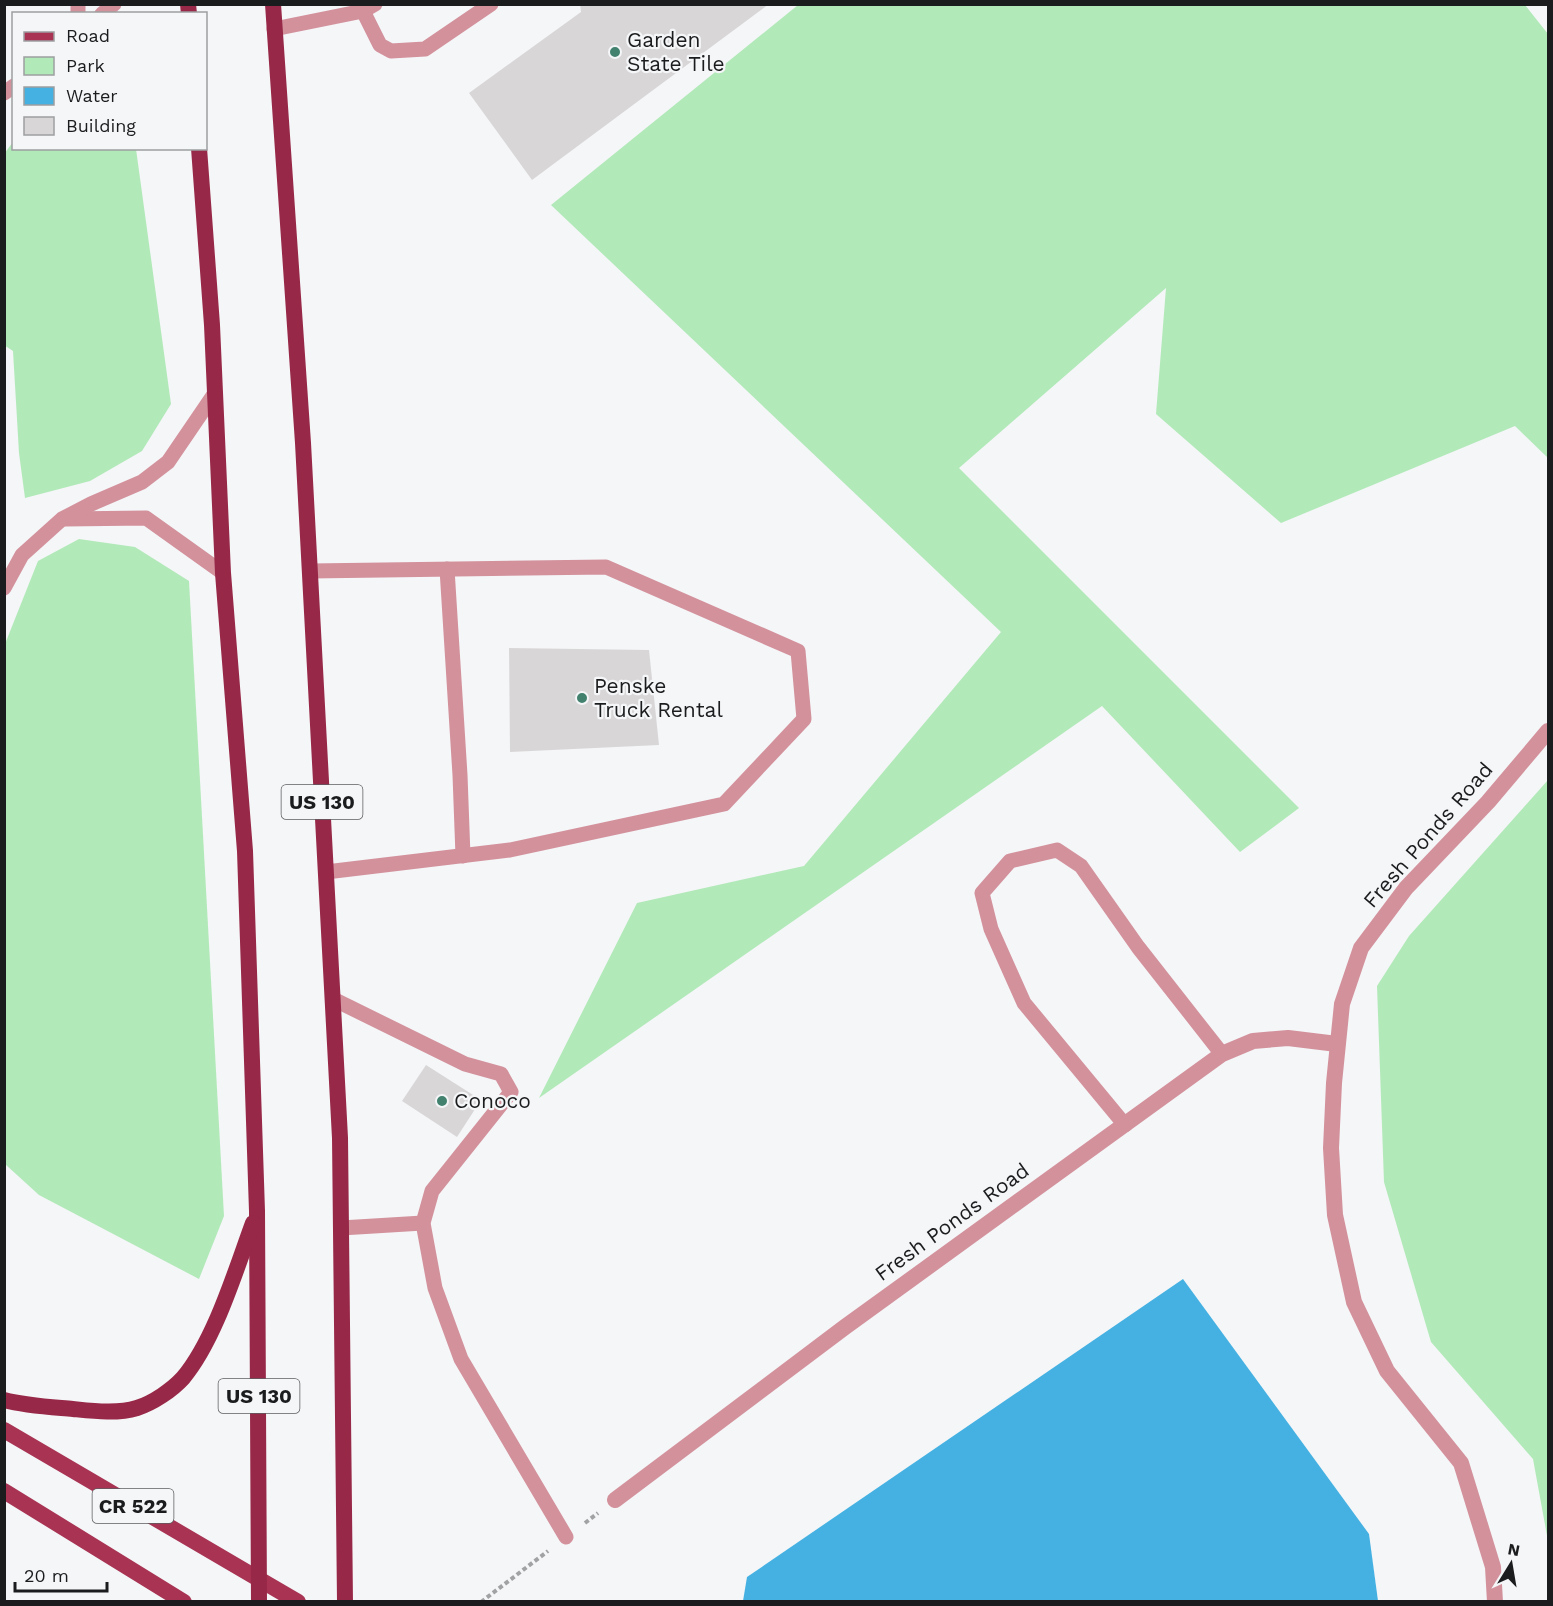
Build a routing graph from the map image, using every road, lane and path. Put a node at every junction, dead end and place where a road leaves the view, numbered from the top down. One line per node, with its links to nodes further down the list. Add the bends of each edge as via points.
1 (273, 4): 4 (highway, US 130)
2 (491, 4): 3 (lane, via 425,49 391,51 380,45)
3 (369, 8): 4 (lane)
4 (274, 29): 9 (highway, US 130)
5 (199, 150): 6 (highway, US 130)
6 (215, 393): 7 (lane, via 168,462 142,482); 10 (highway, US 130)
7 (62, 519): 10 (lane, via 146,519); 11 (lane, via 22,555)
8 (447, 569): 9 (lane); 13 (lane); 13 (lane, via 606,567 798,651 804,719 724,804 510,850)
9 (310, 571): 14 (highway, US 130)
10 (223, 573): 19 (highway, US 130, via 245,851)
11 (4, 588)
12 (1548, 731): 16 (street, Fresh Ponds Road, via 1488,802 1406,888 1361,948 1342,1004)
13 (463, 856): 14 (lane)
14 (326, 872): 15 (highway, US 130)
15 (333, 999): 20 (lane, via 465,1064 501,1074 511,1092 432,1191); 21 (highway, US 130)
16 (1337, 1044): 17 (street, Fresh Ponds Road, via 1288,1038 1253,1041); 32 (street, Fresh Ponds Road, via 1331,1148 1335,1215 1354,1302 1387,1371 1461,1463 1493,1567)
17 (1222, 1054): 18 (street, Fresh Ponds Road); 18 (lane, via 1138,947 1082,866 1057,850 1010,861 982,893 995,940 1024,1003)
18 (1125, 1125): 25 (street, Fresh Ponds Road, via 845,1327)
19 (257, 1210): 22 (highway, via 204,1346 182,1379 160,1396 136,1408 100,1412); 27 (highway, US 130)
20 (423, 1223): 21 (lane); 26 (lane, via 435,1287 461,1359)
21 (341, 1228): 31 (highway, US 130)
22 (4, 1400)
23 (4, 1430): 27 (main road, CR 522)
24 (4, 1491): 28 (main road, CR 522)
25 (615, 1500)
26 (566, 1537)
27 (261, 1581): 29 (highway, US 130); 30 (main road, CR 522)
28 (184, 1602)
29 (259, 1602)
30 (298, 1602)
31 (345, 1602)
32 (1495, 1602)

